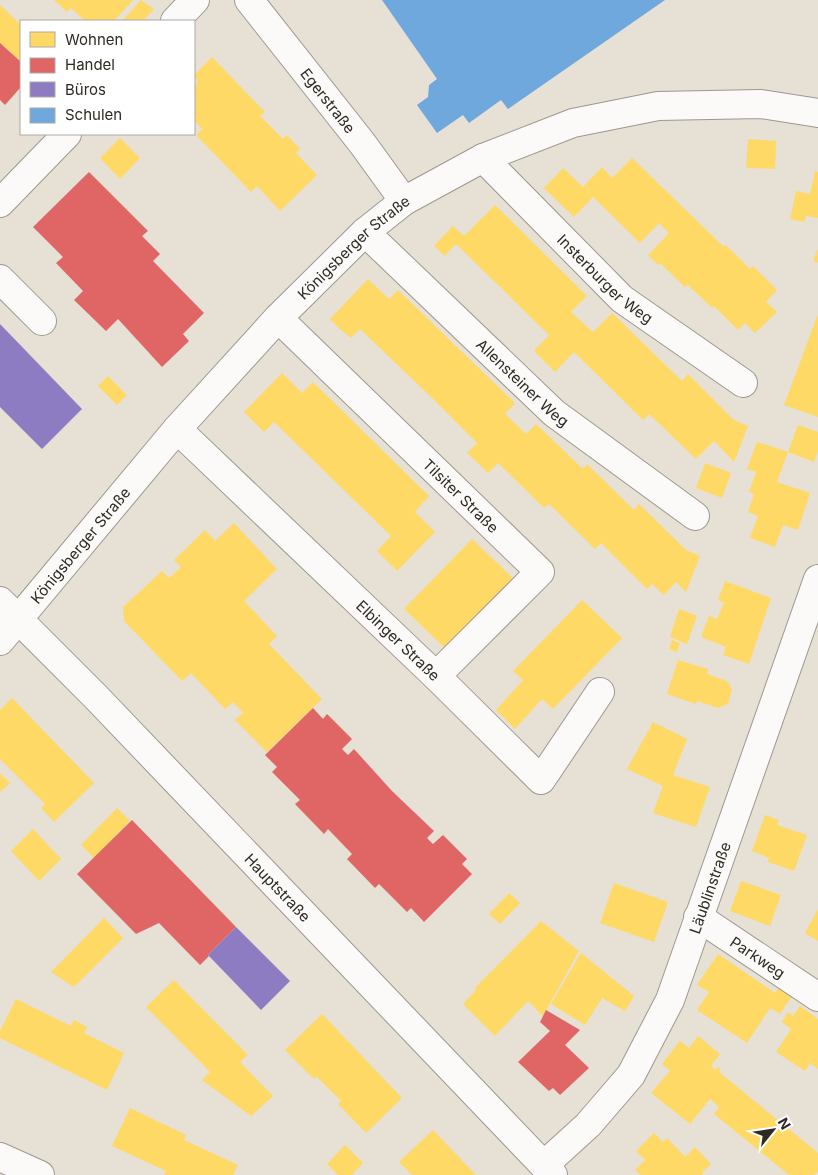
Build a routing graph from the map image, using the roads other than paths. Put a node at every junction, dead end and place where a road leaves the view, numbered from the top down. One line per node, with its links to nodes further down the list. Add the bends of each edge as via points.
1 (195, 0): 3 (street)
2 (249, 0): 7 (street, Egerstraße)
3 (176, 20)
4 (818, 113): 6 (street, Königsberger Straße, via 761,104 658,106 573,123)
5 (66, 135): 8 (street)
6 (483, 158): 7 (street, Königsberger Straße); 13 (street, Insterburger Weg, via 622,299)
7 (404, 201): 9 (street, Königsberger Straße)
8 (0, 204)
9 (365, 232): 11 (street, Königsberger Straße); 15 (street, Allensteiner Weg, via 554,413)
10 (0, 280): 12 (street)
11 (278, 318): 14 (street, Königsberger Straße); 19 (street, Tilsiter Straße, via 540,572)
12 (42, 322)
13 (743, 384)
14 (177, 429): 17 (street, Königsberger Straße); 19 (street, Elbinger Straße)
15 (695, 516)
16 (817, 583): 21 (street, Läublinstraße)
17 (9, 610): 18 (street, Königsberger Straße); 24 (street, Hauptstraße)
18 (0, 641)
19 (436, 676): 20 (street, Elbinger Straße, via 542,780)
20 (600, 692)
21 (698, 917): 22 (street, Parkweg); 24 (street, Läublinstraße, via 670,1000 631,1075)
22 (818, 997)
23 (0, 1157): 25 (street)
24 (549, 1170)
25 (40, 1175)

